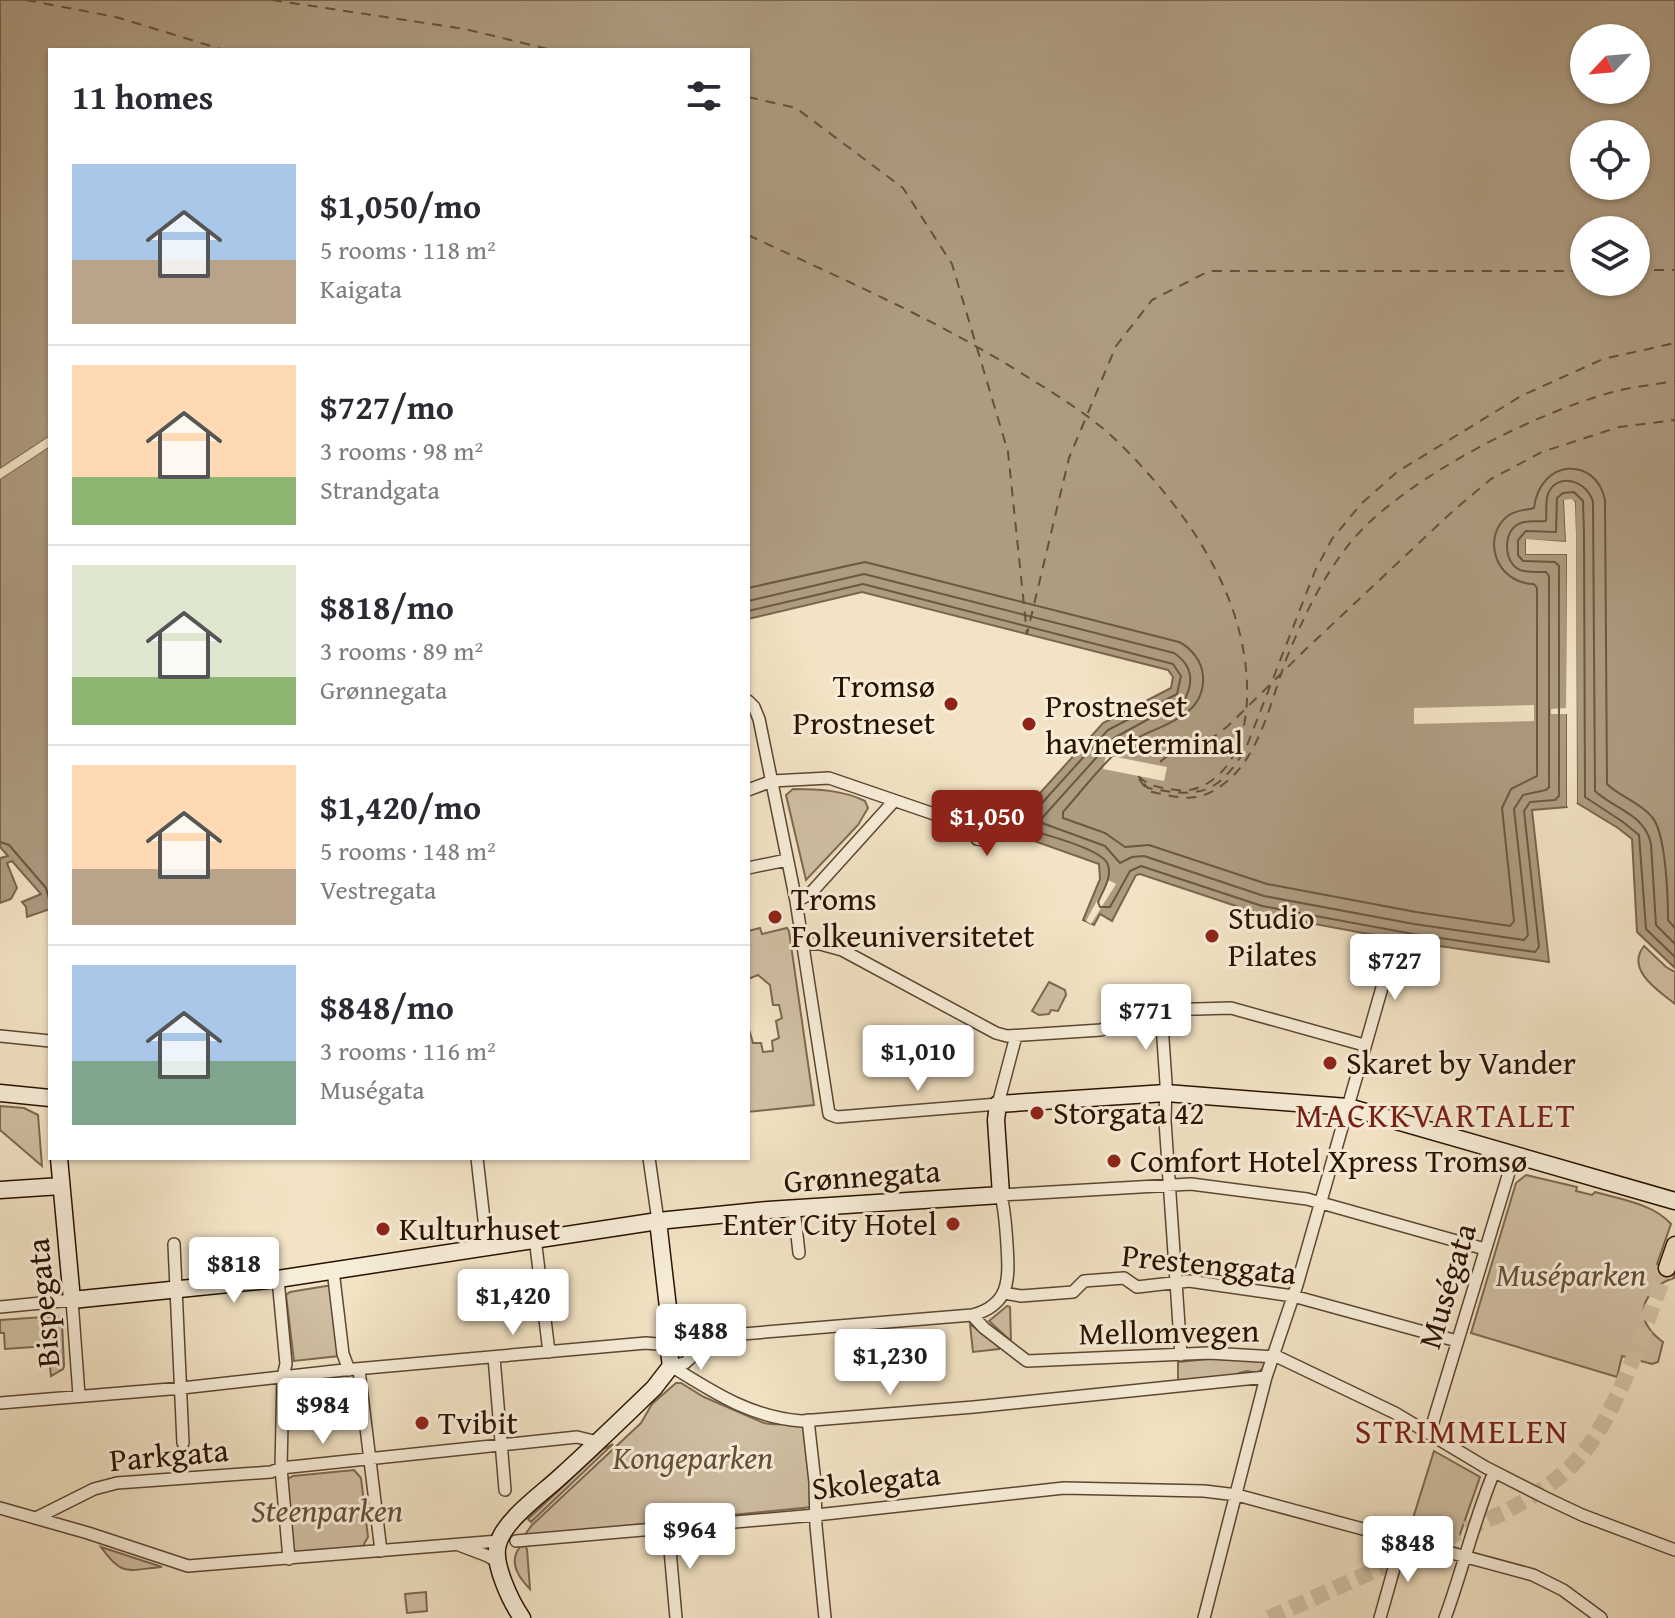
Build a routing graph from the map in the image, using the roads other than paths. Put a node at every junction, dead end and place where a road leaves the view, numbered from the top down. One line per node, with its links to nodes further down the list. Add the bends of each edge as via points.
1 (751, 704): 2 (street)
2 (772, 781): 3 (street); 4 (street, via 829,778); 6 (street)
3 (750, 789)
4 (894, 801): 5 (street); 8 (street, via 810,894)
5 (972, 827)
6 (787, 860): 7 (street); 8 (street)
7 (750, 868)
8 (796, 901): 9 (street)
9 (803, 944): 13 (street, via 837,948 998,1034); 19 (street, via 829,1114)
10 (1393, 949): 15 (street)
11 (1161, 1010): 13 (street, via 1101,1030); 15 (street, via 1231,1008); 17 (street)
12 (0, 1036): 14 (street)
13 (1016, 1036): 19 (street)
14 (48, 1041)
15 (1364, 1045): 20 (street)
16 (0, 1093): 18 (street)
17 (1166, 1093): 19 (street); 20 (street); 25 (street)
18 (48, 1098)
19 (998, 1104): 28 (street)
20 (1348, 1107): 21 (street); 30 (street)
21 (1514, 1156): 29 (street); 37 (street, Muségata)
22 (59, 1160): 26 (street, Bispegata)
23 (477, 1160): 36 (street)
24 (649, 1160): 32 (street)
25 (1170, 1185): 28 (street, Grønnegata); 30 (street, Grønnegata); 42 (street)
26 (61, 1186): 27 (street); 46 (street, Bispegata)
27 (0, 1190)
28 (1001, 1195): 31 (street, Grønnegata); 44 (street, via 1008,1268)
29 (1675, 1201)
30 (1319, 1204): 37 (street, Grønnegata); 45 (street)
31 (794, 1209): 32 (street, Grønnegata); 38 (street)
32 (658, 1221): 33 (street, Grønnegata); 51 (street)
33 (535, 1238): 36 (street, Grønnegata); 52 (street)
34 (174, 1244): 43 (street)
35 (1675, 1245): 39 (main road)
36 (487, 1246): 40 (street, Grønnegata)
37 (1485, 1249): 50 (street, Muségata)
38 (799, 1253)
39 (1667, 1268)
40 (333, 1270): 41 (street, Grønnegata); 57 (street, via 343,1354)
41 (278, 1279): 43 (street, Grønnegata); 58 (street)
42 (1176, 1282): 44 (street, Prestenggata, via 1137,1287 1124,1278 1084,1281 1073,1292); 45 (street, Prestenggata); 53 (street)
43 (175, 1291): 46 (street, Grønnegata); 60 (street)
44 (1004, 1293): 48 (street)
45 (1293, 1296): 50 (street, Prestenggata); 54 (street)
46 (72, 1300): 47 (street, Grønnegata); 61 (street, Bispegata)
47 (0, 1307)
48 (972, 1315): 49 (street); 53 (street, Mellomvegen, via 1027,1361)
49 (713, 1337): 51 (street); 56 (street, via 685,1363)
50 (1457, 1341): 64 (street, Muségata)
51 (668, 1345): 52 (street); 56 (street)
52 (549, 1352): 55 (street)
53 (1181, 1355): 54 (street, Mellomvegen)
54 (1274, 1356): 59 (street); 64 (street, Mellomvegen)
55 (494, 1357): 57 (street); 67 (street)
56 (671, 1366): 63 (street, via 743,1408 785,1421); 65 (street)
57 (354, 1370): 58 (street); 68 (street)
58 (283, 1376): 60 (street); 69 (street)
59 (1266, 1377): 63 (street); 72 (street)
60 (182, 1388): 61 (street); 66 (street)
61 (79, 1395): 62 (street)
62 (0, 1403)
63 (808, 1420): 74 (street)
64 (1430, 1432): 70 (street, Mellomvegen)
65 (598, 1442): 67 (street, Parkgata, via 577,1437); 78 (street, via 525,1508)
66 (183, 1443)
67 (500, 1444): 68 (street, Parkgata); 71 (street)
68 (370, 1458): 69 (street, Parkgata); 82 (street)
69 (281, 1468): 75 (street, Parkgata, via 100,1486); 84 (street)
70 (1494, 1472): 81 (street, Mellomvegen, via 1582,1515); 83 (street)
71 (505, 1490)
72 (1237, 1495): 74 (street, Skolegata, via 1050,1488); 77 (street, Skolegata); 89 (street)
73 (0, 1508): 75 (street)
74 (816, 1515): 76 (street, Skolegata); 88 (street)
75 (36, 1518): 84 (street, via 188,1566)
76 (668, 1527): 79 (street, Skolegata); 87 (street)
77 (1402, 1540): 83 (street, Skolegata); 90 (street)
78 (499, 1541): 80 (street); 85 (street)
79 (516, 1541)
80 (458, 1545): 82 (street); 85 (street)
81 (1675, 1550)
82 (381, 1551): 84 (street)
83 (1465, 1555): 91 (street); 92 (street, Skolegata, via 1550,1582)
84 (289, 1559)
85 (499, 1563): 86 (street)
86 (522, 1618)
87 (676, 1618)
88 (825, 1618)
89 (1204, 1618)
90 (1380, 1618)
91 (1445, 1618)
92 (1601, 1618)

